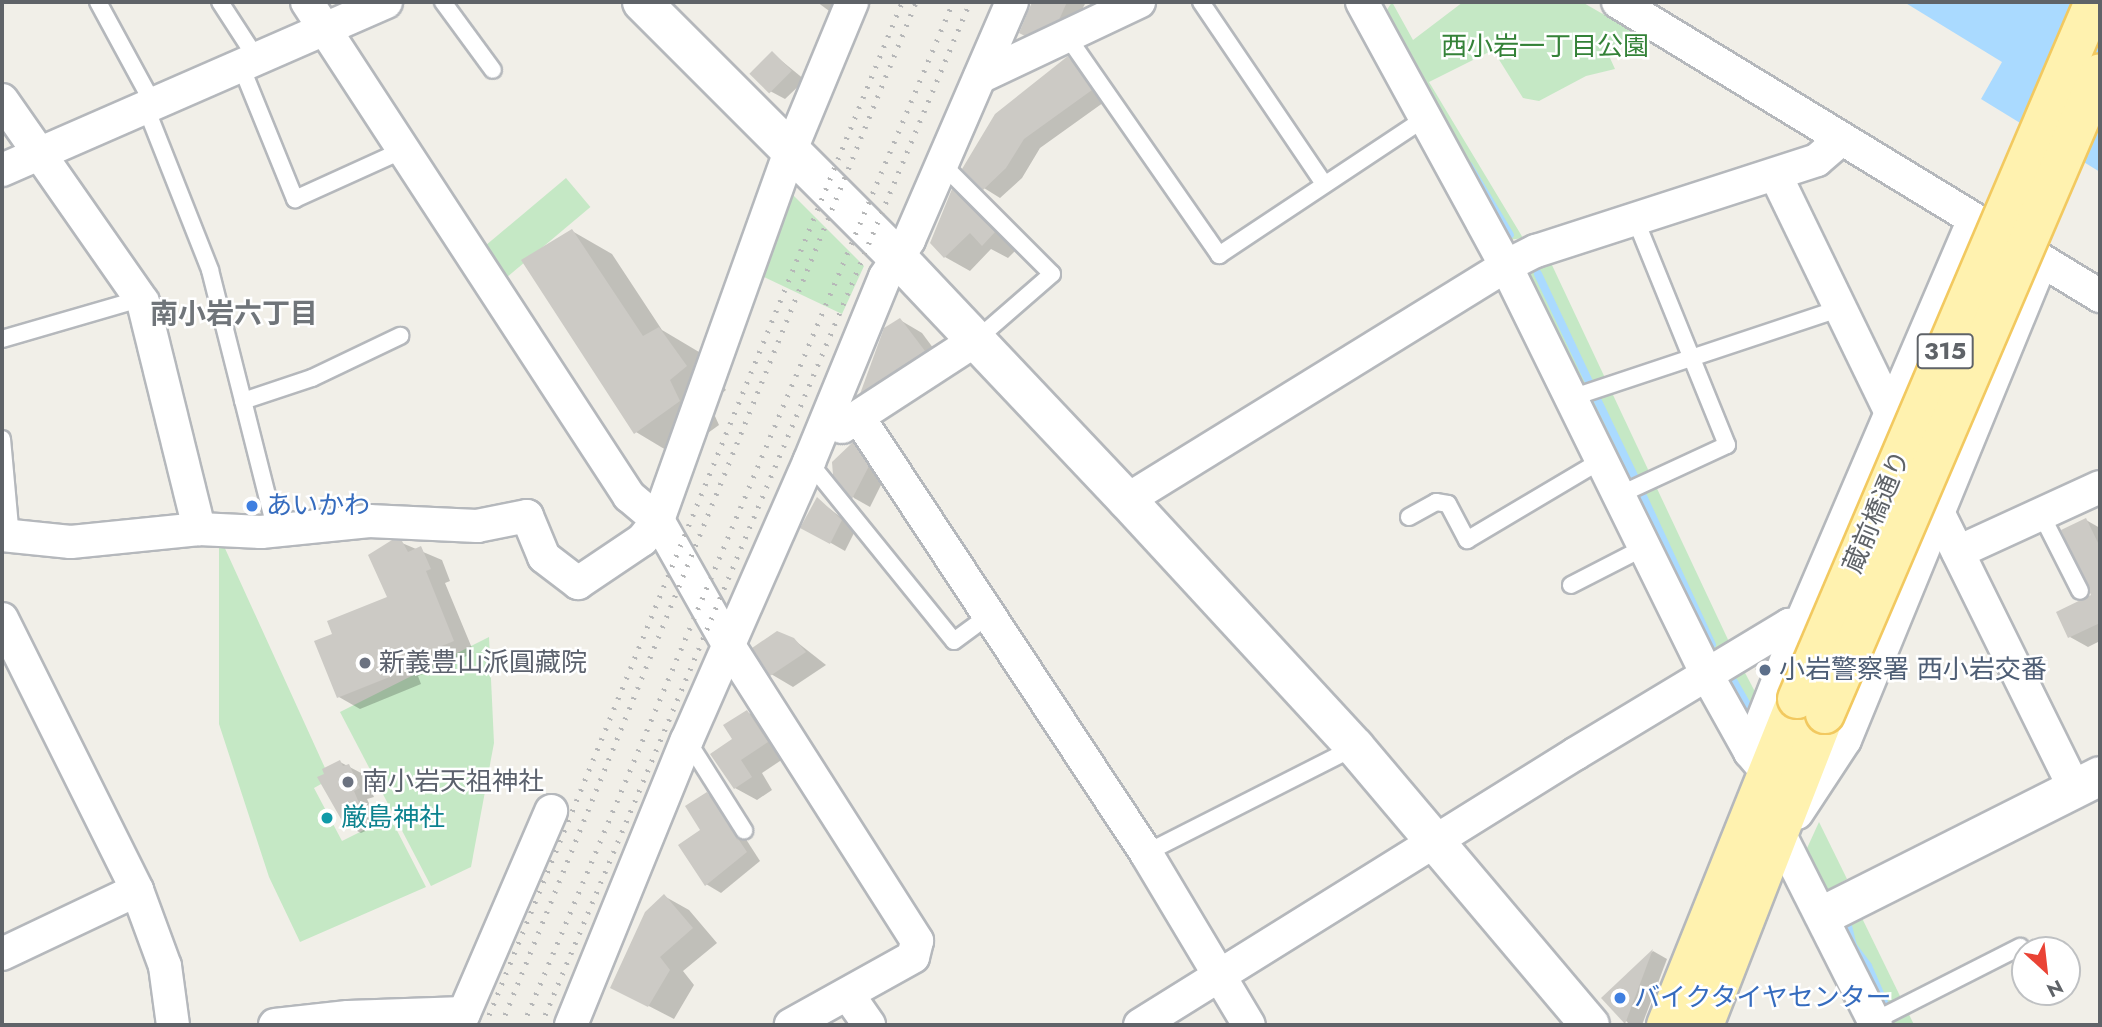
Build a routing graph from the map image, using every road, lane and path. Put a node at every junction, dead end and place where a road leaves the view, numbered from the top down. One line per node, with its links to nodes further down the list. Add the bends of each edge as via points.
1 (98, 2): 21 (lane)
2 (220, 2): 16 (lane)
3 (307, 2): 14 (street)
4 (386, 2): 14 (street)
5 (443, 2): 17 (lane)
6 (642, 2): 25 (street)
7 (852, 2): 25 (street)
8 (1012, 2): 19 (street)
9 (1139, 2): 15 (street)
10 (1201, 2): 30 (lane)
11 (1618, 2): 23 (street)
12 (2094, 2): 70 (main road, 蔵前橋通り / 315, bridge)
13 (1369, 6): 22 (street)
14 (326, 29): 16 (street); 24 (street)
15 (1067, 36): 19 (street); 30 (lane, via 1219,255)
16 (249, 63): 21 (street); 24 (lane, via 295,199)
17 (493, 70)
18 (2100, 73): 70 (main road, 蔵前橋通り / 315, bridge)
19 (980, 77): 27 (street)
20 (2, 100): 26 (street)
21 (150, 107): 26 (street); 44 (lane, via 210,271)
22 (1424, 119): 30 (lane); 35 (street)
23 (1840, 140): 29 (street, via 1817,160); 32 (street)
24 (403, 150): 57 (street, via 629,496)
25 (790, 152): 33 (street); 57 (street)
26 (39, 153): 28 (street); 37 (street)
27 (943, 165): 33 (street); 41 (lane, via 1052,274)
28 (2, 170)
29 (1776, 176): 31 (street); 38 (street)
30 (1324, 184)
31 (1635, 218): 35 (street, via 1536,251); 42 (lane)
32 (1973, 221): 34 (street); 45 (street)
33 (898, 258): 41 (street); 47 (street, via 885,277)
34 (2041, 261): 36 (street); 54 (street)
35 (1506, 266): 43 (street); 53 (street)
36 (2100, 296)
37 (140, 299): 40 (lane); 58 (street)
38 (1842, 308): 42 (lane); 45 (street)
39 (400, 336): 44 (lane, via 312,378)
40 (2, 339)
41 (976, 340): 46 (street); 53 (street)
42 (1690, 356): 43 (lane); 52 (lane, via 1727,445)
43 (1571, 398): 49 (street)
44 (243, 401): 59 (lane)
45 (1891, 413): 67 (street)
46 (859, 418): 47 (street); 65 (street)
47 (822, 431): 50 (street)
48 (2, 439): 60 (lane)
49 (1602, 460): 52 (street); 56 (lane, via 1467,540 1448,504 1436,502)
50 (809, 462): 65 (lane, via 954,641); 68 (street)
51 (2100, 487): 55 (street)
52 (1619, 495): 61 (street)
53 (1127, 500): 72 (street)
54 (1937, 510): 62 (street); 77 (street, via 1845,740 1801,810)
55 (2041, 514): 62 (street); 64 (lane)
56 (1409, 517)
57 (658, 520): 59 (street, via 642,540 578,583 544,556 527,516 477,526 369,521); 68 (street)
58 (200, 529): 59 (street); 60 (street, via 71,542)
59 (276, 531)
60 (6, 536)
61 (1645, 547): 63 (lane); 69 (street)
62 (1958, 552): 74 (street)
63 (1571, 585)
64 (2080, 591)
65 (988, 616): 79 (street)
66 (2, 620): 80 (street)
67 (1800, 625): 69 (street, via 1789,625); 73 (street)
68 (728, 644): 71 (street); 85 (street, via 917,941 913,957)
69 (1707, 675): 73 (street); 78 (street)
70 (1811, 707): 73 (main road, 蔵前橋通り / 315); 77 (main road, 蔵前橋通り / 315)
71 (687, 740): 76 (lane); 90 (street)
72 (1355, 747): 78 (street); 79 (lane)
73 (1758, 762): 96 (main road, 蔵前橋通り / 315)
74 (2088, 783): 81 (street)
75 (551, 811): 86 (street)
76 (744, 830)
77 (1782, 830): 81 (street); 97 (main road, 蔵前橋通り / 315)
78 (1437, 840): 84 (street); 95 (street)
79 (1146, 853): 84 (street)
80 (137, 890): 83 (street); 88 (street, via 166,966)
81 (1826, 915): 87 (street)
82 (2011, 952): 87 (lane)
83 (2, 954)
84 (1223, 975): 93 (street); 94 (street)
85 (849, 996): 91 (street, via 835,999); 92 (street)
86 (462, 1019): 89 (street, via 348,1017)
87 (1875, 1023)
88 (173, 1025)
89 (275, 1025)
90 (571, 1025)
91 (791, 1025)
92 (869, 1025)
93 (1140, 1025)
94 (1249, 1025)
95 (1590, 1025)
96 (1666, 1025)
97 (1704, 1025)

